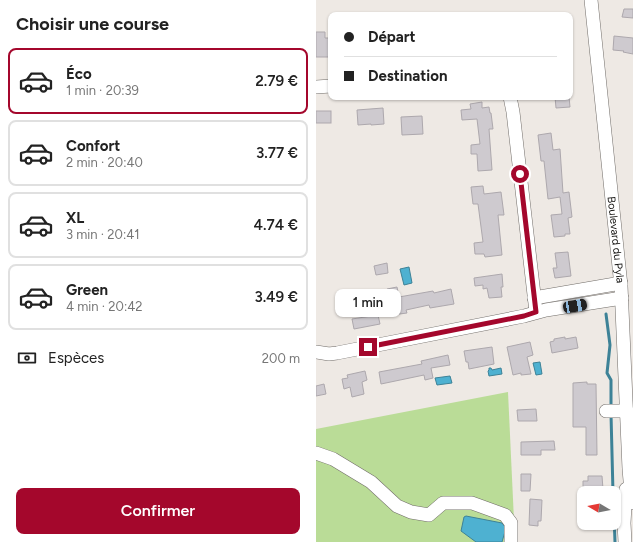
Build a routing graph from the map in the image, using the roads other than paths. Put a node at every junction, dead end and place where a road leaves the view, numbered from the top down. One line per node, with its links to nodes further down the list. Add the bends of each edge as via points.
1 (591, 0): 5 (street, Boulevard du Pyla)
2 (328, 86): 3 (street)
3 (316, 87)
4 (511, 100): 6 (street)
5 (624, 288): 6 (street); 7 (street, via 603,301); 10 (street, Boulevard du Pyla)
6 (534, 298): 7 (street)
7 (536, 312): 8 (street, via 337,353)
8 (316, 352)
9 (606, 411): 10 (street)
10 (627, 411): 12 (street, Boulevard du Pyla)
11 (316, 452): 14 (street, via 333,459 370,482 397,506 411,512 429,515 440,505 472,503 505,515 511,523)
12 (631, 478): 13 (street); 15 (street, via 625,493)
13 (633, 503)
14 (511, 542)
15 (625, 542)

